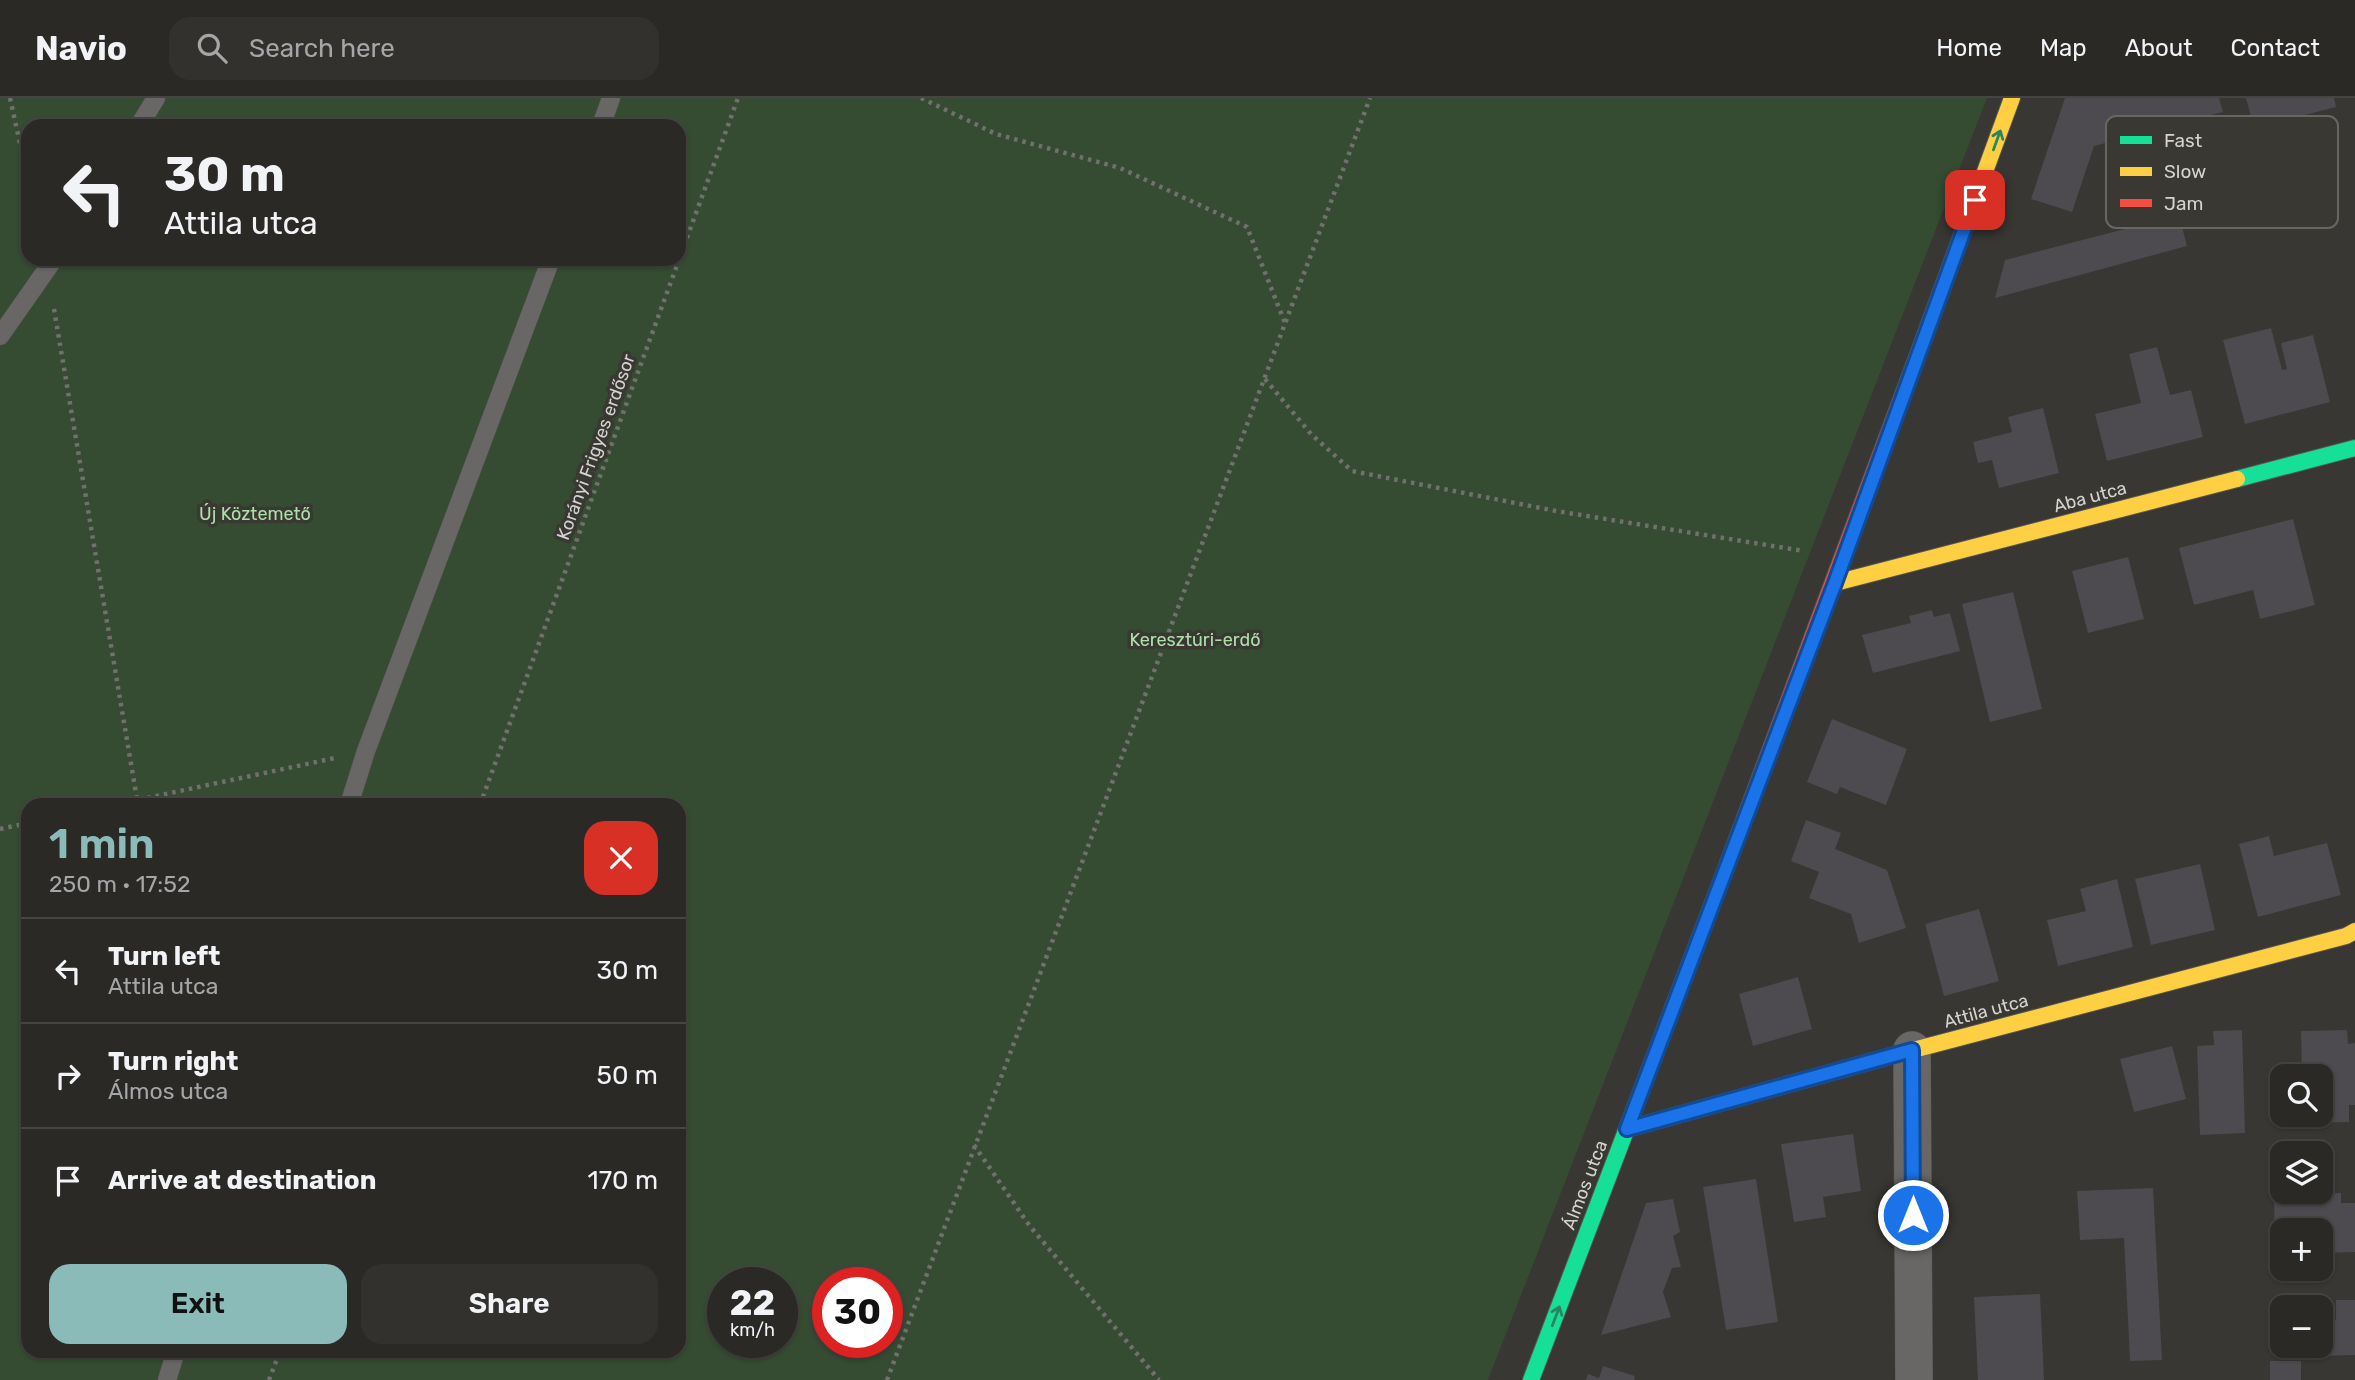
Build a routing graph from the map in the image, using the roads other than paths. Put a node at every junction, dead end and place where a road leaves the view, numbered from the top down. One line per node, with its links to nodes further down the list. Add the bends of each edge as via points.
1 (156, 98): 4 (lane)
2 (611, 98): 5 (lane)
3 (2012, 98): 10 (street, Álmos utca, one-way to 3)
4 (143, 119)
5 (604, 119)
6 (50, 266): 8 (lane)
7 (548, 266): 11 (lane)
8 (0, 336)
9 (2355, 448): 10 (street, Aba utca)
10 (1835, 583): 14 (street, Álmos utca)
11 (351, 798)
12 (2355, 931): 13 (street, Attila utca)
13 (1912, 1050): 14 (street, Attila utca); 18 (street)
14 (1627, 1129): 17 (street, Álmos utca, one-way to 14)
15 (174, 1358): 16 (lane)
16 (167, 1380)
17 (1531, 1380)
18 (1914, 1380)

